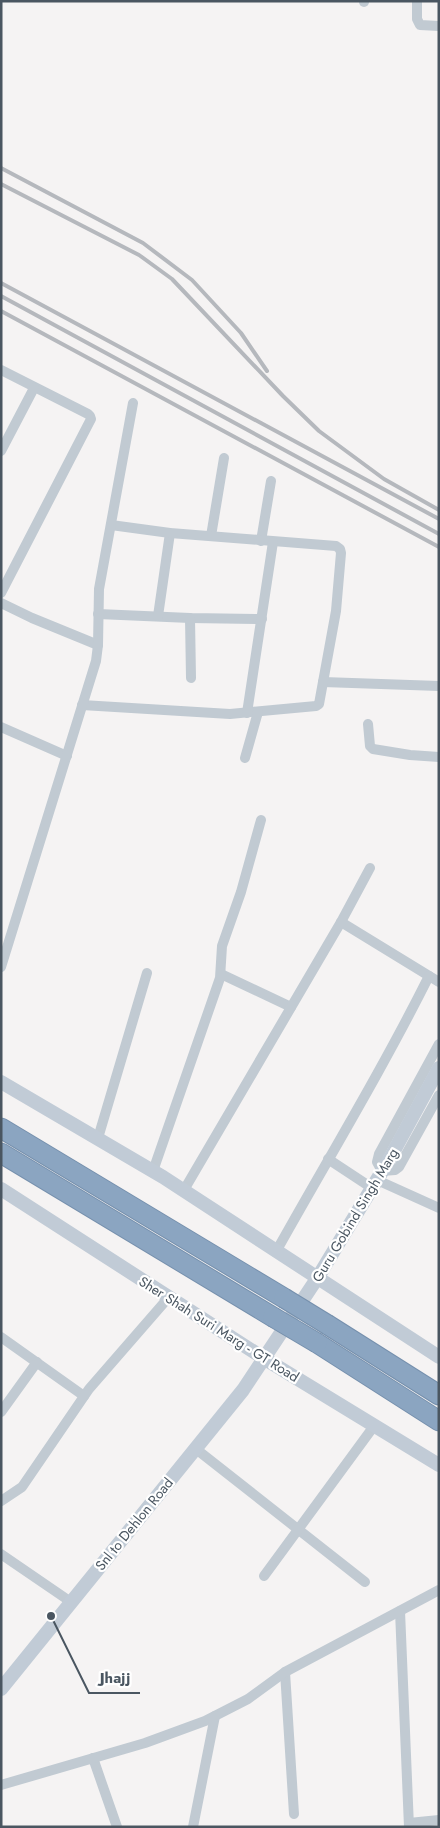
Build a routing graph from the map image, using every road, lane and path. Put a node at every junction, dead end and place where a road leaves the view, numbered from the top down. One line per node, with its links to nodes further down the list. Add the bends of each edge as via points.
1 (416, 1): 2 (street, via 420,25)
2 (439, 26)
3 (1, 370): 4 (street)
4 (34, 388): 6 (street); 14 (street, via 88,414 91,419)
5 (133, 403): 9 (street)
6 (1, 450)
7 (224, 458): 11 (street)
8 (271, 482): 12 (street)
9 (111, 525): 10 (street); 16 (street, via 99,589)
10 (170, 533): 11 (street); 17 (street)
11 (211, 536): 12 (street)
12 (261, 541): 13 (street)
13 (273, 542): 19 (street); 22 (street, via 336,546 341,551 336,611)
14 (1, 593)
15 (1, 603): 20 (street)
16 (98, 614): 17 (street); 20 (street)
17 (158, 616): 18 (street)
18 (190, 618): 19 (street); 21 (street)
19 (262, 619): 25 (street)
20 (98, 645): 24 (street)
21 (191, 678)
22 (323, 682): 23 (street); 25 (street, via 316,706)
23 (439, 686)
24 (82, 706): 25 (street, via 221,714); 28 (street)
25 (252, 712): 30 (street)
26 (368, 724): 29 (street, via 373,749)
27 (1, 727): 28 (street)
28 (67, 756): 34 (street)
29 (439, 757)
30 (245, 758)
31 (261, 820): 36 (street, via 222,946)
32 (370, 868): 33 (street)
33 (341, 922): 37 (street); 39 (street)
34 (1, 967)
35 (147, 974): 45 (street)
36 (221, 974): 39 (street); 48 (street)
37 (429, 976): 38 (street); 47 (street)
38 (439, 982)
39 (291, 1008): 51 (street)
40 (439, 1044): 49 (street, via 379,1154)
41 (439, 1068): 49 (street, Guru Gobind Singh Marg)
42 (1, 1082): 45 (street)
43 (439, 1095): 49 (street, via 400,1168)
44 (1, 1128): 60 (highway, bridge)
45 (98, 1138): 48 (street)
46 (1, 1153): 63 (highway, bridge)
47 (328, 1160): 49 (street); 53 (street)
48 (153, 1170): 51 (street)
49 (380, 1175): 52 (street); 54 (street, Guru Gobind Singh Marg)
50 (1, 1189): 55 (street, Sher Shah Suri Marg - GT Road)
51 (184, 1190): 53 (street)
52 (439, 1208)
53 (277, 1250): 54 (street)
54 (318, 1277): 57 (street); 58 (street, Guru Gobind Singh Marg)
55 (168, 1296): 58 (street, Sher Shah Suri Marg - GT Road); 61 (street)
56 (1, 1337): 59 (street)
57 (439, 1357)
58 (265, 1359): 64 (street, Sher Shah Suri Marg - GT Road); 65 (street, Snl to Dehlon Road)
59 (37, 1362): 61 (street); 62 (street)
60 (439, 1395)
61 (84, 1396): 67 (street, via 22,1488)
62 (1, 1412)
63 (439, 1420)
64 (374, 1426): 66 (street, Sher Shah Suri Marg - GT Road); 68 (street)
65 (196, 1449): 68 (street); 73 (street, Snl to Dehlon Road)
66 (439, 1466)
67 (1, 1501)
68 (297, 1530): 70 (street); 71 (street)
69 (1, 1554): 73 (street)
70 (264, 1576)
71 (365, 1582)
72 (439, 1590): 74 (street)
73 (71, 1602): 76 (street, Snl to Dehlon Road)
74 (400, 1611): 75 (street); 82 (street)
75 (285, 1672): 77 (street, via 248,1699); 80 (street)
76 (1, 1689)
77 (215, 1716): 78 (street, via 180,1731); 84 (street)
78 (93, 1758): 79 (street); 83 (street)
79 (1, 1785)
80 (294, 1814)
81 (439, 1820): 82 (street)
82 (409, 1825)
83 (117, 1827)
84 (193, 1827)

